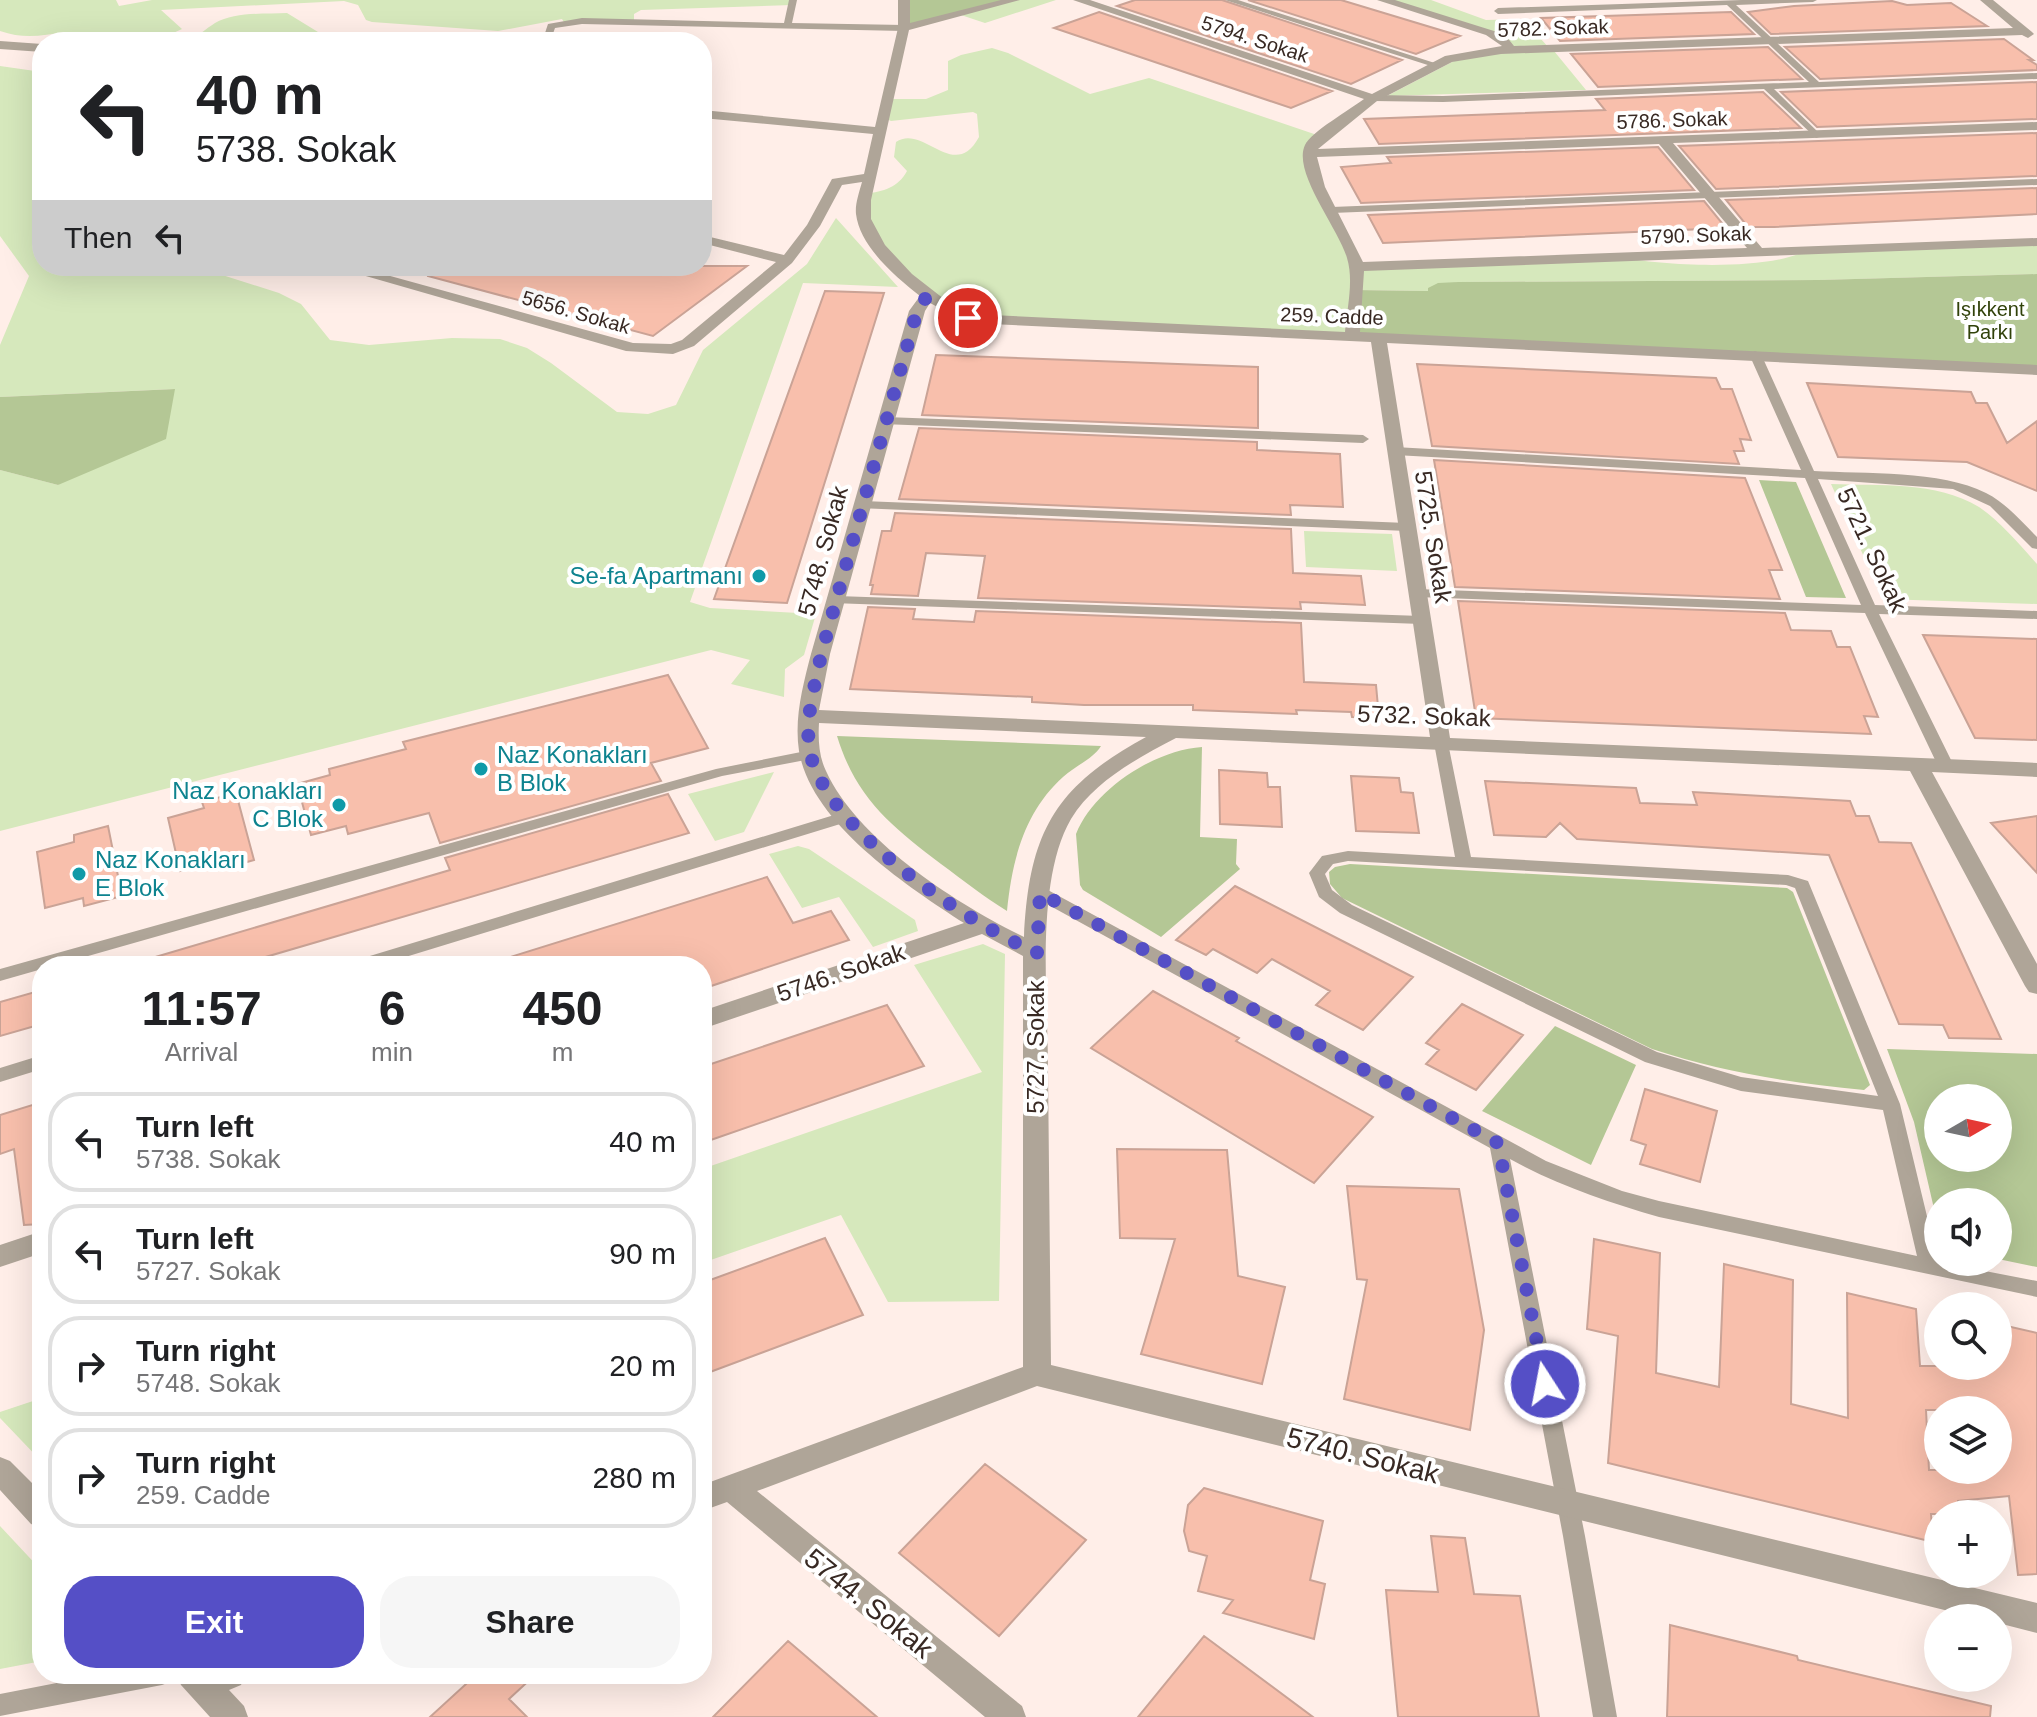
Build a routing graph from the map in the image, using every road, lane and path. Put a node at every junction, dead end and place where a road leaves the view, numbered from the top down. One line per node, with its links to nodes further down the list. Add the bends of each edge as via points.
1 (793, 0): 12 (lane)
2 (904, 0): 13 (street, 259. Cadde)
3 (1014, 0): 13 (street)
4 (1079, 0): 24 (street, 5794. Sokak)
5 (1229, 0): 20 (lane)
6 (1383, 0): 19 (street, via 1478,28 1502,39)
7 (1813, 0): 10 (lane)
8 (1986, 0): 15 (street)
9 (1706, 2): 10 (lane); 11 (lane)
10 (1729, 3): 16 (lane)
11 (1498, 11)
12 (787, 26): 13 (lane); 14 (lane, via 582,21 551,26)
13 (904, 28): 27 (street, 259. Cadde)
14 (549, 32)
15 (2032, 36): 16 (street, 5782. Sokak)
16 (1768, 40): 19 (street, 5782. Sokak); 22 (lane)
17 (0, 45): 18 (street)
18 (32, 47)
19 (1511, 50): 20 (street, 5782. Sokak, via 1465,54)
20 (1437, 65): 24 (street, 5782. Sokak)
21 (2037, 76): 22 (lane)
22 (1816, 84): 23 (lane)
23 (1766, 86): 24 (lane); 28 (lane)
24 (1373, 98): 30 (street, 5782. Sokak, via 1317,138)
25 (712, 115): 27 (street)
26 (2037, 126): 28 (street, 5786. Sokak)
27 (881, 131): 31 (street, 259. Cadde)
28 (1816, 135): 29 (street, 5786. Sokak)
29 (1663, 140): 30 (street, 5786. Sokak); 33 (street)
30 (1309, 153): 34 (street)
31 (870, 177): 38 (street, via 837,182); 41 (street, 259. Cadde, via 864,220 882,248)
32 (2037, 182): 33 (lane)
33 (1710, 195): 34 (lane); 37 (street)
34 (1332, 210): 39 (street)
35 (712, 241): 38 (street)
36 (2037, 242): 37 (street, 5790. Sokak)
37 (1758, 252): 39 (street, 5790. Sokak)
38 (787, 260): 40 (street, 5656. Sokak, via 688,343 666,349 632,348)
39 (1356, 267): 42 (street)
40 (374, 276)
41 (927, 296): 42 (street, 259. Cadde, via 956,314 981,320); 46 (street, 5748. Sokak, via 917,311)
42 (1352, 336): 43 (street, 259. Cadde)
43 (1378, 338): 44 (street, 259. Cadde); 48 (street, 5725. Sokak)
44 (1755, 354): 45 (street, 259. Cadde); 49 (lane, 5721. Sokak)
45 (2037, 370)
46 (886, 421): 47 (lane); 50 (street, 5748. Sokak)
47 (1363, 439)
48 (1395, 451): 49 (lane); 51 (street, 5725. Sokak)
49 (1809, 473): 52 (lane, via 1969,488 1999,505); 55 (lane, 5721. Sokak)
50 (863, 505): 51 (lane); 54 (street, 5748. Sokak)
51 (1407, 527): 53 (street, 5725. Sokak)
52 (2037, 545)
53 (1417, 593): 55 (lane); 57 (street, 5725. Sokak)
54 (837, 600): 57 (lane); 58 (street, 5748. Sokak)
55 (1870, 609): 56 (lane); 63 (lane, 5721. Sokak)
56 (2037, 615)
57 (1421, 620): 60 (street, 5725. Sokak)
58 (809, 716): 59 (street, 5732. Sokak); 61 (street, 5748. Sokak)
59 (1173, 732): 60 (street, 5732. Sokak); 67 (street, 5727. Sokak, via 1103,772 1076,799 1052,836)
60 (1441, 743): 62 (street, 5732. Sokak); 66 (lane)
61 (811, 755): 65 (street, 5748. Sokak, via 823,787); 70 (lane, via 721,772)
62 (1917, 764): 63 (street, 5732. Sokak); 74 (street)
63 (1946, 766): 64 (street, 5732. Sokak)
64 (2037, 770)
65 (844, 817): 68 (street, 5748. Sokak); 71 (lane)
66 (1464, 863): 78 (lane, via 1796,881 1806,892); 78 (lane, via 1348,856 1328,860 1317,873 1325,893 1346,909 1651,1057 1741,1084)
67 (1040, 893): 69 (street, 5727. Sokak); 79 (lane)
68 (980, 926): 69 (street, 5748. Sokak); 75 (street, 5746. Sokak)
69 (1037, 953): 86 (street, 5727. Sokak)
70 (67, 956)
71 (389, 956)
72 (32, 966): 73 (lane)
73 (0, 975)
74 (2037, 986)
75 (712, 1017)
76 (32, 1065): 77 (lane)
77 (0, 1075)
78 (1891, 1104): 81 (lane)
79 (1498, 1143): 83 (lane, via 1539,1166 1618,1197); 90 (lane)
80 (32, 1245): 82 (street)
81 (1924, 1246)
82 (0, 1256)
83 (1924, 1266)
84 (1973, 1276): 85 (lane)
85 (2037, 1289)
86 (1037, 1374): 88 (street); 90 (street, 5740. Sokak)
87 (0, 1470): 89 (street)
88 (716, 1492): 96 (street, 5744. Sokak)
89 (32, 1504)
90 (1568, 1505): 91 (street, 5740. Sokak); 97 (lane)
91 (2037, 1618)
92 (110, 1684): 94 (lane)
93 (212, 1684): 95 (street)
94 (0, 1705)
95 (232, 1717)
96 (1010, 1717)
97 (1605, 1717)

